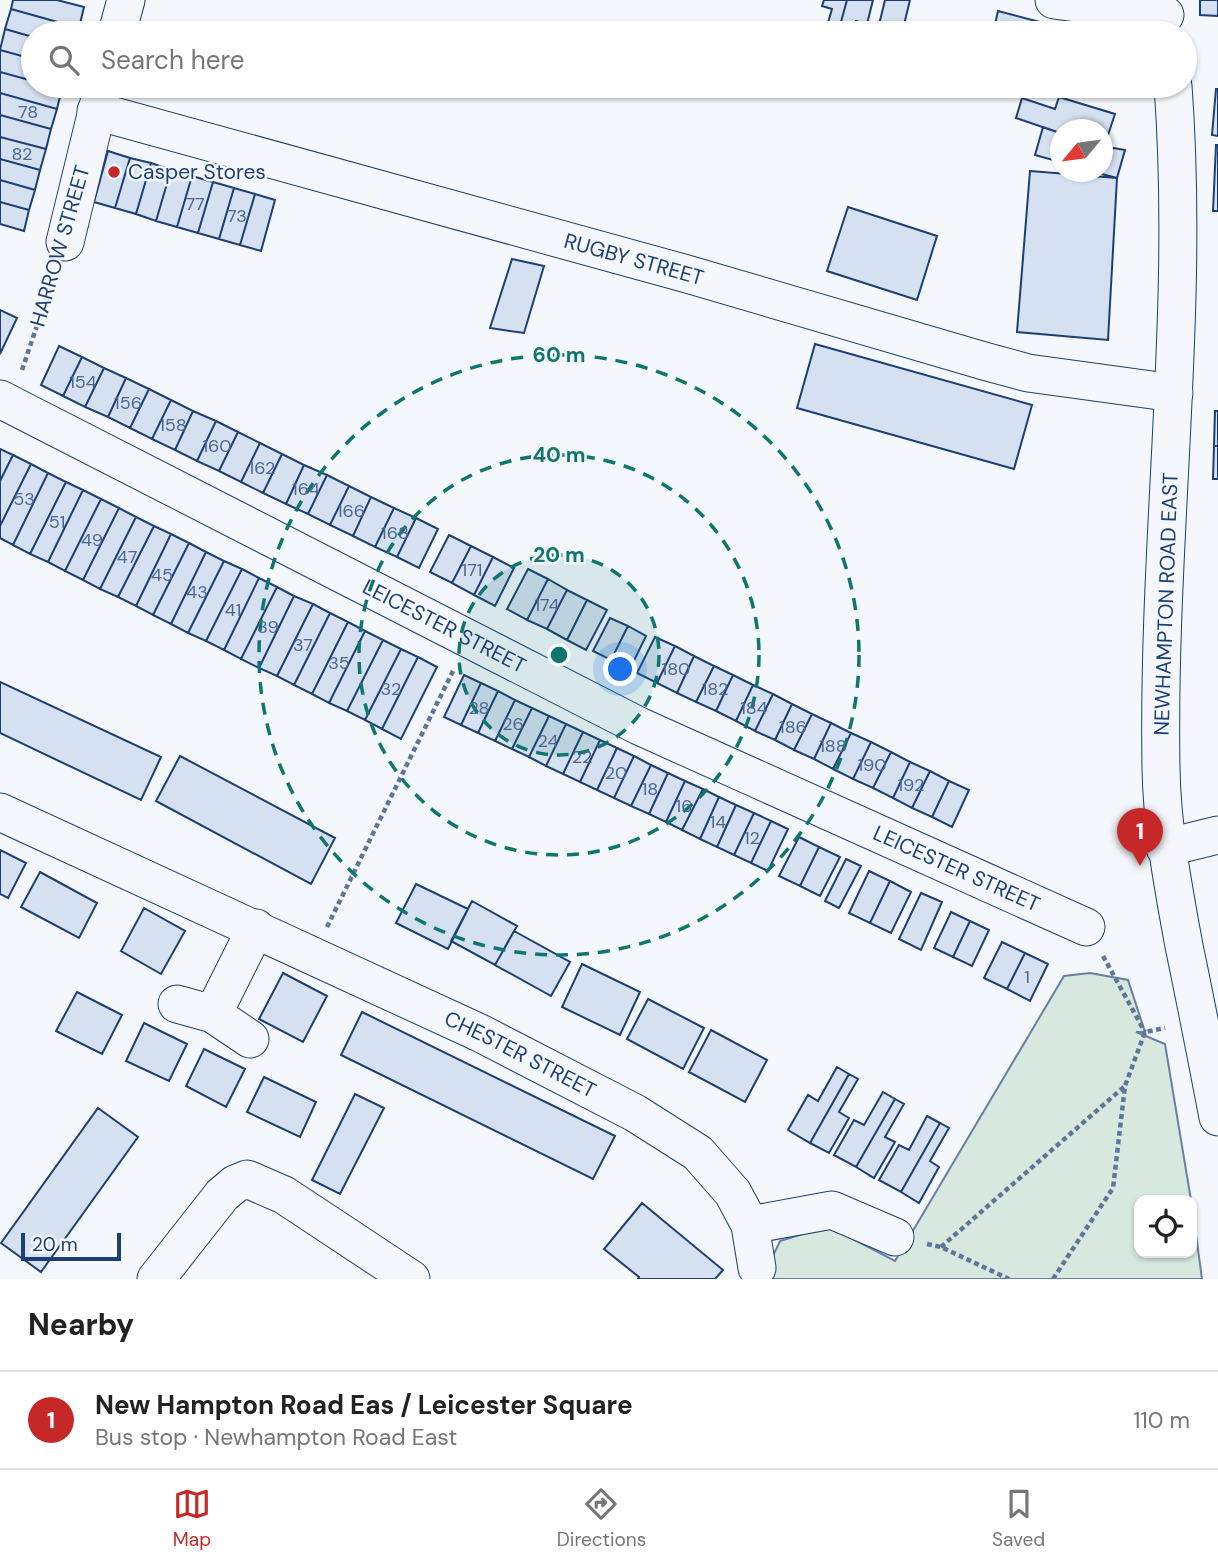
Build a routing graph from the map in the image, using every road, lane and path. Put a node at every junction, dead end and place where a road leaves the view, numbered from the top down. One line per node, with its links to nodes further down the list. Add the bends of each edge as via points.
1 (126, 0): 4 (street)
2 (1054, 0): 3 (street)
3 (1165, 16)
4 (120, 21)
5 (1174, 98): 8 (street, NEWHAMPTON ROAD EAST, via 1179,242)
6 (100, 99): 7 (street, HARROW STREET); 8 (street, RUGBY STREET, via 984,361 1028,373)
7 (65, 242): 9 (path, HARROW STREET)
8 (1174, 393): 13 (street, NEWHAMPTON ROAD EAST, via 1162,668)
9 (5, 402): 10 (street, LEICESTER STREET)
10 (469, 639): 14 (street, LEICESTER STREET, via 639,726); 16 (path)
11 (0, 812): 15 (street, CHESTER STREET)
12 (1218, 835): 13 (street)
13 (1165, 848): 19 (street, NEWHAMPTON ROAD EAST)
14 (1086, 927): 20 (path)
15 (256, 928): 16 (street, CHESTER STREET); 18 (street)
16 (313, 956): 24 (street, CHESTER STREET, via 480,1032 635,1113 698,1153 733,1193)
17 (177, 1004): 18 (street)
18 (213, 1013): 21 (street)
19 (1199, 1021): 20 (path); 23 (street, NEWHAMPTON ROAD EAST)
20 (1145, 1032): 22 (path)
21 (250, 1039)
22 (1125, 1086): 26 (path); 31 (path, via 1113,1188)
23 (1218, 1117)
24 (750, 1225): 25 (street, via 832,1210); 27 (street, CHESTER STREET)
25 (895, 1237): 26 (path)
26 (941, 1247): 30 (path)
27 (757, 1268)
28 (156, 1279): 29 (street, via 222,1195 247,1179 284,1195)
29 (411, 1279)
30 (1009, 1279)
31 (1053, 1279)

